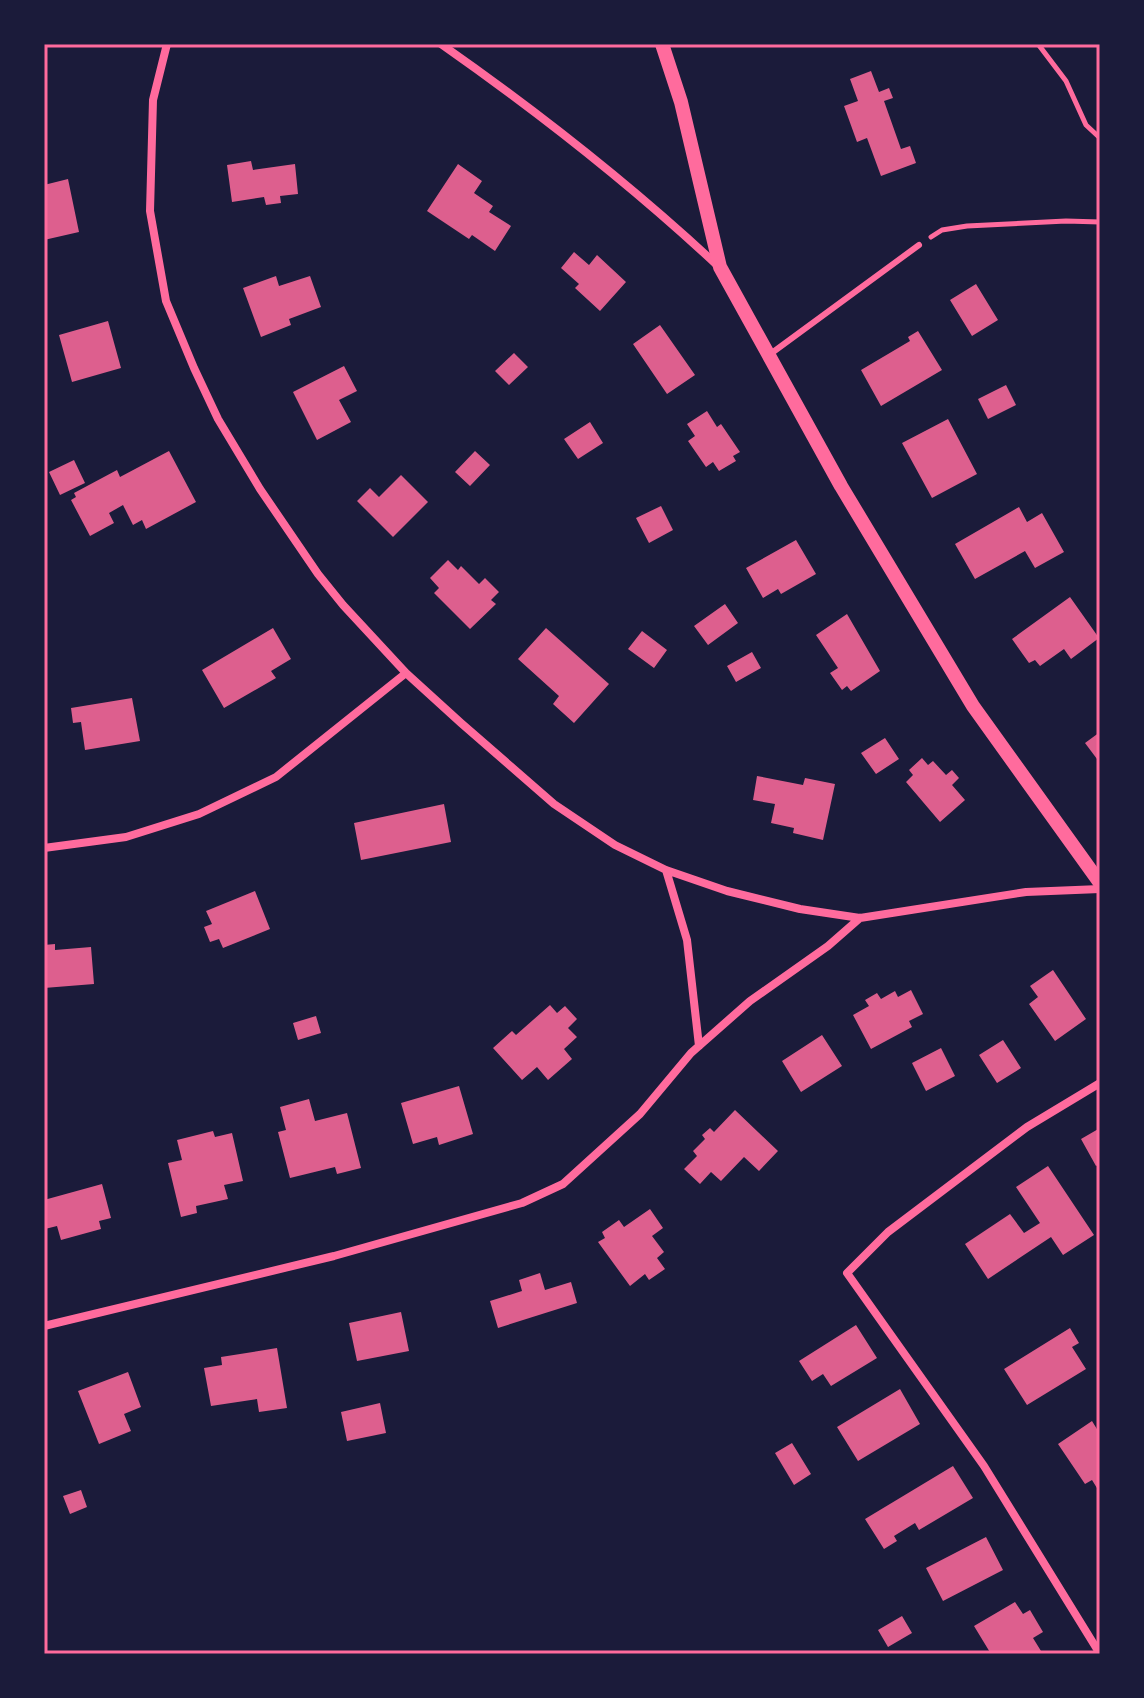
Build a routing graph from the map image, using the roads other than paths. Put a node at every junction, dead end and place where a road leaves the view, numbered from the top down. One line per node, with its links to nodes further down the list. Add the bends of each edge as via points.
1 (167, 44): 7 (street, via 153,100 150,211 166,301 218,419 260,489 326,584)
2 (441, 44): 5 (street, via 576,143)
3 (662, 44): 5 (street)
4 (919, 245): 6 (lane)
5 (720, 267): 6 (street)
6 (769, 355): 10 (street, via 973,706)
7 (406, 673): 8 (street, via 276,777 199,814 126,837); 9 (street, via 554,804 615,845)
8 (44, 848)
9 (666, 870): 12 (street, via 727,891); 13 (street, via 687,940)
10 (1100, 883)
11 (1100, 889): 12 (street, via 1026,892)
12 (860, 918): 13 (street)
13 (699, 1046): 15 (street, via 640,1114 587,1163 563,1184 522,1203 334,1256)
14 (1100, 1083): 16 (street, via 1001,1146 888,1232 847,1273 984,1466)
15 (44, 1326)
16 (1100, 1654)

